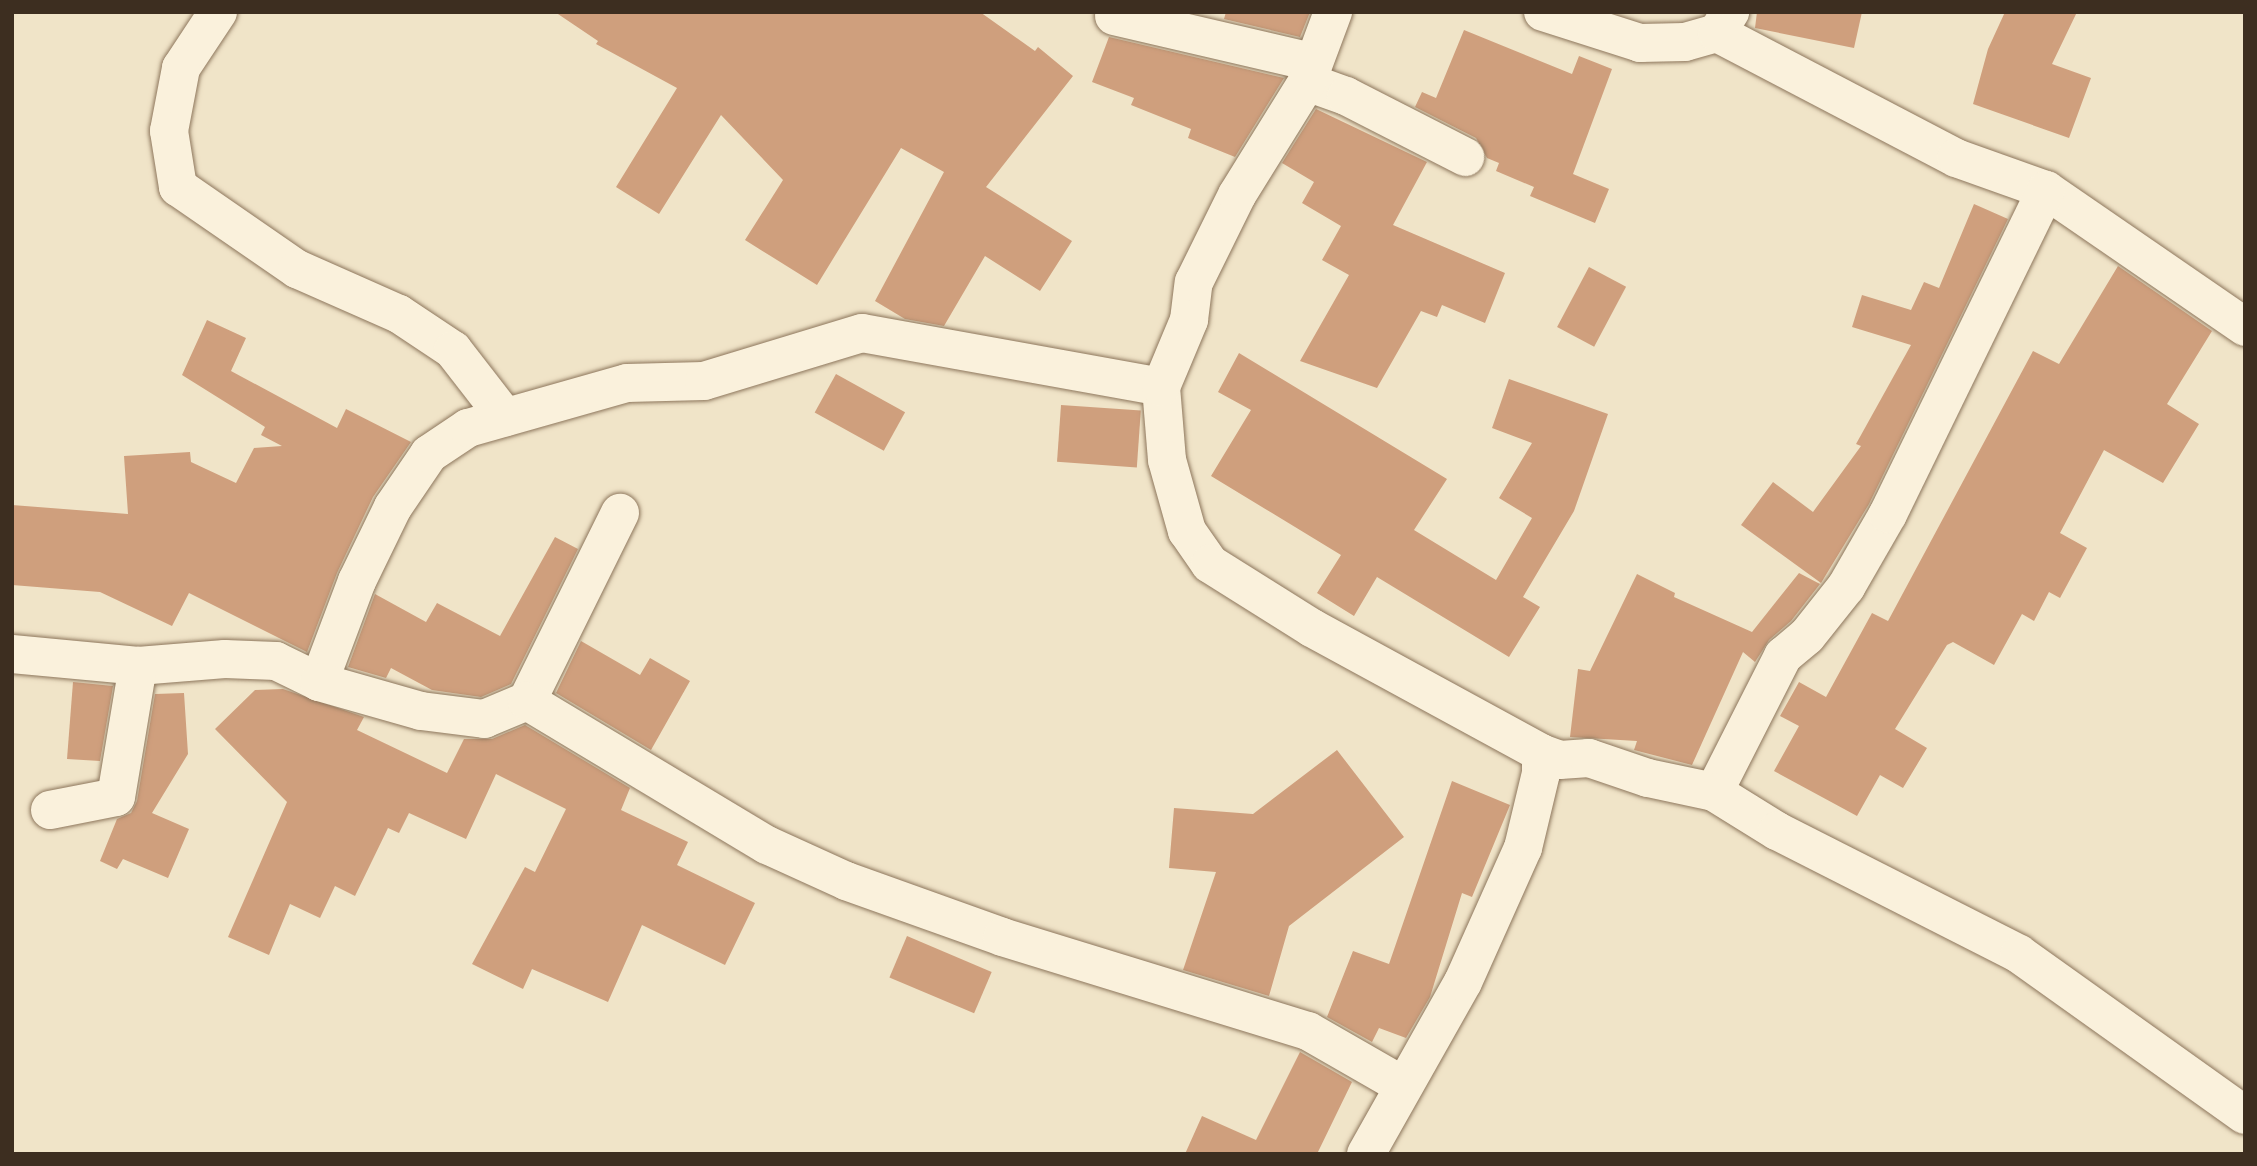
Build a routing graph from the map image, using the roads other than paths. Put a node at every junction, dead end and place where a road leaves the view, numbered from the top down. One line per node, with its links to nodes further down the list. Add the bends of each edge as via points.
1 (218, 12): 11 (street, via 181,68 170,131 178,187 297,269 399,314 453,350)
2 (1333, 12): 6 (street)
3 (1543, 12): 5 (street, via 1640,43 1685,42)
4 (1114, 16): 6 (street)
5 (1724, 23): 8 (street, via 1956,158)
6 (1310, 72): 7 (street, via 1346,96); 10 (street, via 1237,195 1194,282 1189,320)
7 (1465, 157)
8 (2046, 190): 9 (street); 18 (street, via 1888,514 1846,587 1807,636 1783,656)
9 (2245, 327)
10 (1161, 387): 11 (street, via 862,334 704,381 627,383); 17 (street, via 1170,472 1186,531 1210,564 1312,628)
11 (505, 417): 15 (street, via 468,428 429,454 393,506 357,581)
12 (620, 513): 16 (street)
13 (12, 654): 14 (street)
14 (138, 666): 15 (street, via 225,659 276,661); 19 (street, via 116,797)
15 (319, 682): 16 (street, via 421,712 484,719)
16 (527, 701): 20 (street, via 767,845 846,881 1002,937 1308,1031)
17 (1541, 753): 18 (street, via 1560,760 1589,758 1648,778); 20 (street, via 1541,773 1523,848 1463,982)
18 (1714, 792): 21 (street, via 1777,831 2019,954)
19 (50, 810)
20 (1402, 1085): 22 (street)
21 (2245, 1115)
22 (1366, 1154)

